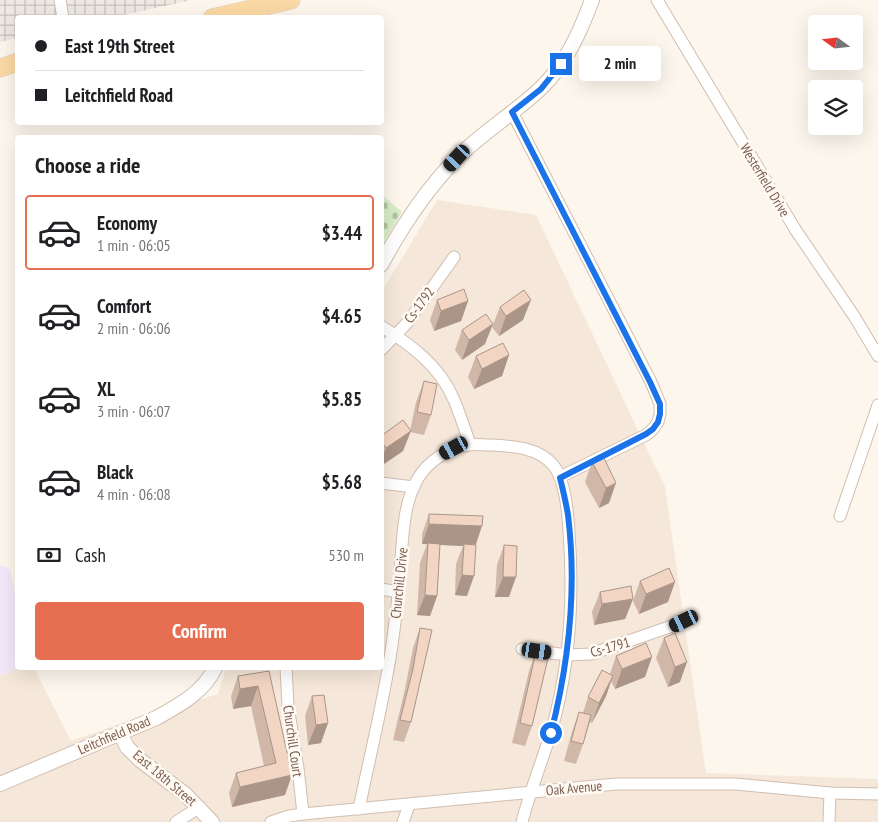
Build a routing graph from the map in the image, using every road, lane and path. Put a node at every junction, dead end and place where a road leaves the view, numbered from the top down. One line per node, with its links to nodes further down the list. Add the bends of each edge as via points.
1 (60, 0): 5 (street)
2 (291, 0): 6 (main road)
3 (592, 0): 9 (street, via 578,35 551,77)
4 (657, 0): 15 (street, Westerfield Drive, via 795,229)
5 (62, 15)
6 (225, 15)
7 (15, 63): 8 (main road)
8 (0, 68)
9 (512, 112): 11 (street, via 486,131 438,179 418,203); 18 (street, via 660,404 658,422 646,434)
10 (454, 257): 13 (street, Cs-1792)
11 (384, 260)
12 (384, 328): 13 (street)
13 (396, 335): 14 (street, Cs-1792); 17 (street, via 418,351 442,378 454,399)
14 (384, 347)
15 (878, 356)
16 (878, 405): 21 (street)
17 (470, 444): 18 (street, via 532,450 549,461); 20 (street, Churchill Drive, via 454,448 432,462)
18 (560, 478): 26 (street, via 568,515 571,558)
19 (384, 483): 20 (street)
20 (414, 487): 23 (street, Churchill Drive, via 405,520)
21 (840, 516)
22 (384, 590): 23 (street)
23 (398, 592): 36 (street, Churchill Drive, via 392,646)
24 (693, 617): 26 (street, Cs-1791, via 610,649)
25 (522, 649): 26 (street, Cs-1791)
26 (567, 655): 31 (street, via 551,733)
27 (214, 670): 29 (street, Leitchfield Road, via 202,686 180,705)
28 (286, 670): 37 (street, Churchill Court)
29 (120, 733): 30 (street, Leitchfield Road); 35 (street, East 18th Street, via 127,747 140,760)
30 (0, 784)
31 (530, 792): 32 (street, Oak Avenue, via 616,784 736,784); 34 (street, Oak Avenue); 42 (street)
32 (830, 793): 33 (street, Oak Avenue); 43 (street)
33 (878, 794)
34 (409, 805): 36 (street, Oak Avenue); 41 (street)
35 (200, 807): 38 (street); 39 (street, East 18th Street)
36 (359, 809): 37 (street, Oak Avenue)
37 (303, 814): 40 (street, Oak Avenue)
38 (176, 822)
39 (212, 822)
40 (271, 822)
41 (403, 822)
42 (522, 822)
43 (829, 822)

